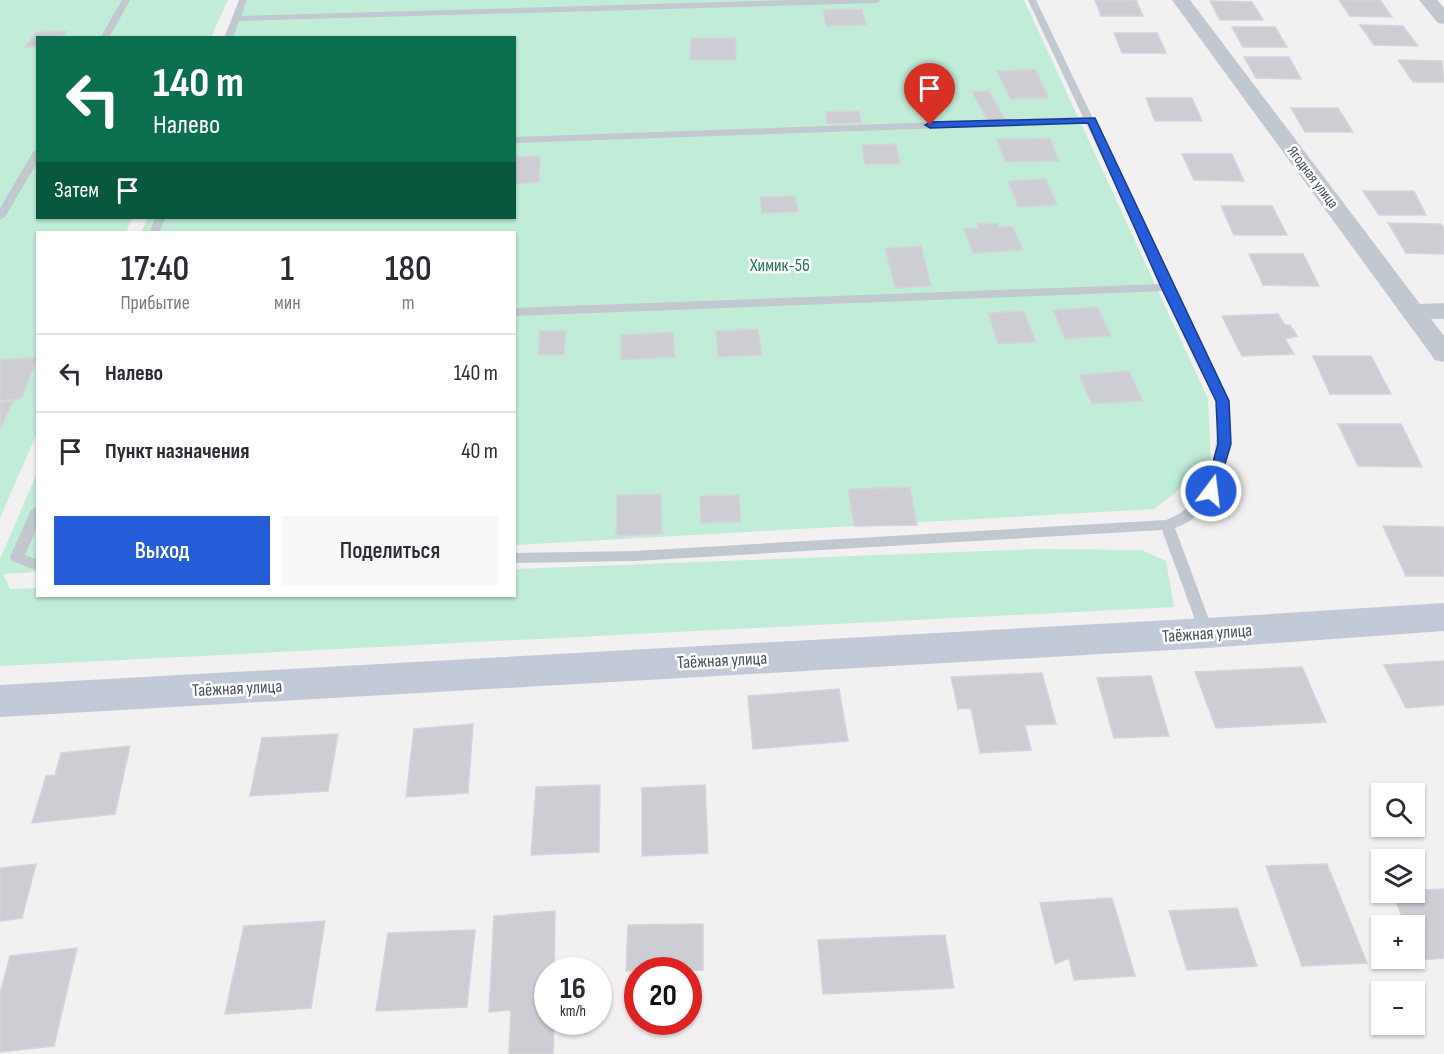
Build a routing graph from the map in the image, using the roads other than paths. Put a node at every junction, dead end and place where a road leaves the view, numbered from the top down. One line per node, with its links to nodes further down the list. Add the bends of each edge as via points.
1 (126, 0): 9 (lane)
2 (243, 0): 8 (lane)
3 (877, 0): 8 (lane)
4 (1032, 0): 11 (lane)
5 (1181, 0): 18 (street, Ягодная улица)
6 (1428, 0): 7 (street)
7 (1444, 18)
8 (236, 19): 10 (lane)
9 (105, 36)
10 (229, 36)
11 (1091, 120): 12 (lane); 15 (lane)
12 (516, 140)
13 (36, 155): 14 (lane)
14 (0, 217)
15 (1167, 287): 17 (lane); 21 (lane, via 1223,401 1224,444 1211,491 1191,514)
16 (1444, 311): 18 (street)
17 (516, 312)
18 (1414, 312): 19 (street, Ягодная улица)
19 (1444, 354)
20 (36, 514): 23 (lane, via 17,557)
21 (1167, 525): 22 (lane, via 635,556); 25 (lane)
22 (516, 558)
23 (36, 565)
24 (1444, 617): 25 (street, Таёжная улица)
25 (1207, 633): 26 (street, Таёжная улица)
26 (0, 701)

